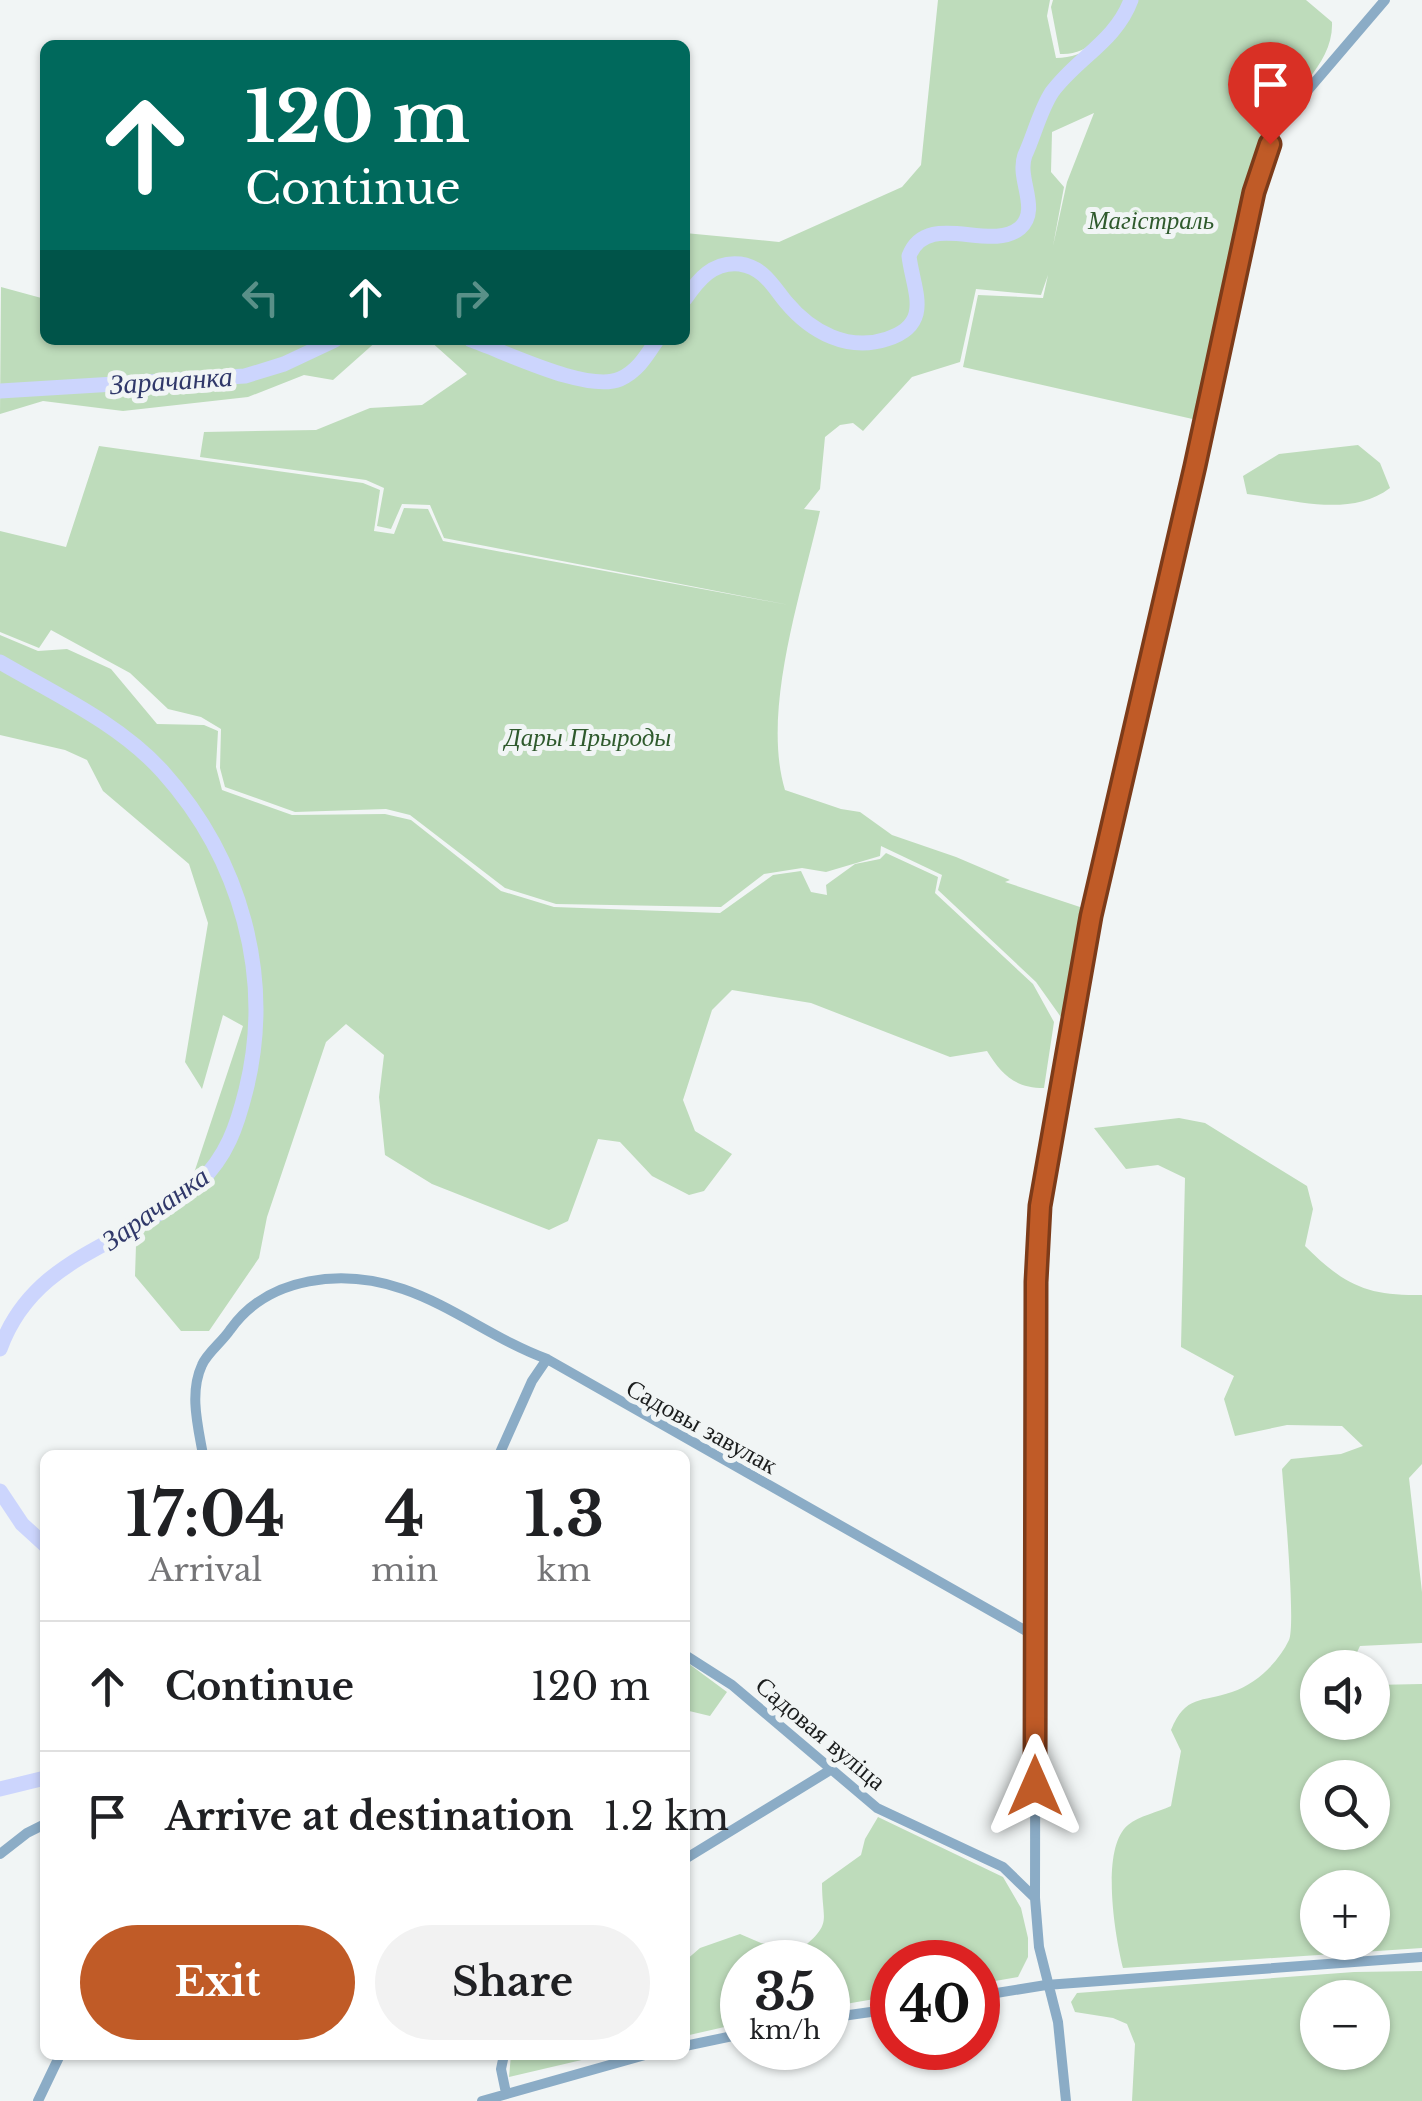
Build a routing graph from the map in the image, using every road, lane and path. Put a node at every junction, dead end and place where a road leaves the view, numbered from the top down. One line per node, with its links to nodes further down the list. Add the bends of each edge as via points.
1 (1385, 0): 5 (street, via 1278,124 1254,192 1099,879 1040,1206)
2 (547, 1359): 3 (street, Садовы завулак, via 406,1290 369,1280 302,1281 253,1306 202,1362 194,1393); 4 (street); 5 (street, Садовы завулак)
3 (202, 1450)
4 (501, 1450)
5 (1035, 1636): 11 (street)
6 (690, 1658): 7 (street, Садовая вуліца)
7 (832, 1769): 10 (street); 11 (street, Садовая вуліца, via 878,1808 1004,1867)
8 (40, 1826): 9 (street)
9 (0, 1854)
10 (690, 1856)
11 (1035, 1898): 13 (street)
12 (1422, 1957): 13 (street)
13 (1046, 1985): 14 (street); 23 (street, via 1058,2022)
14 (1000, 1992)
15 (720, 2039): 16 (street)
16 (690, 2045)
17 (58, 2060): 21 (street)
18 (503, 2060): 20 (street)
19 (627, 2060): 20 (street)
20 (506, 2093): 22 (street)
21 (38, 2101)
22 (482, 2101)
23 (1066, 2101)

